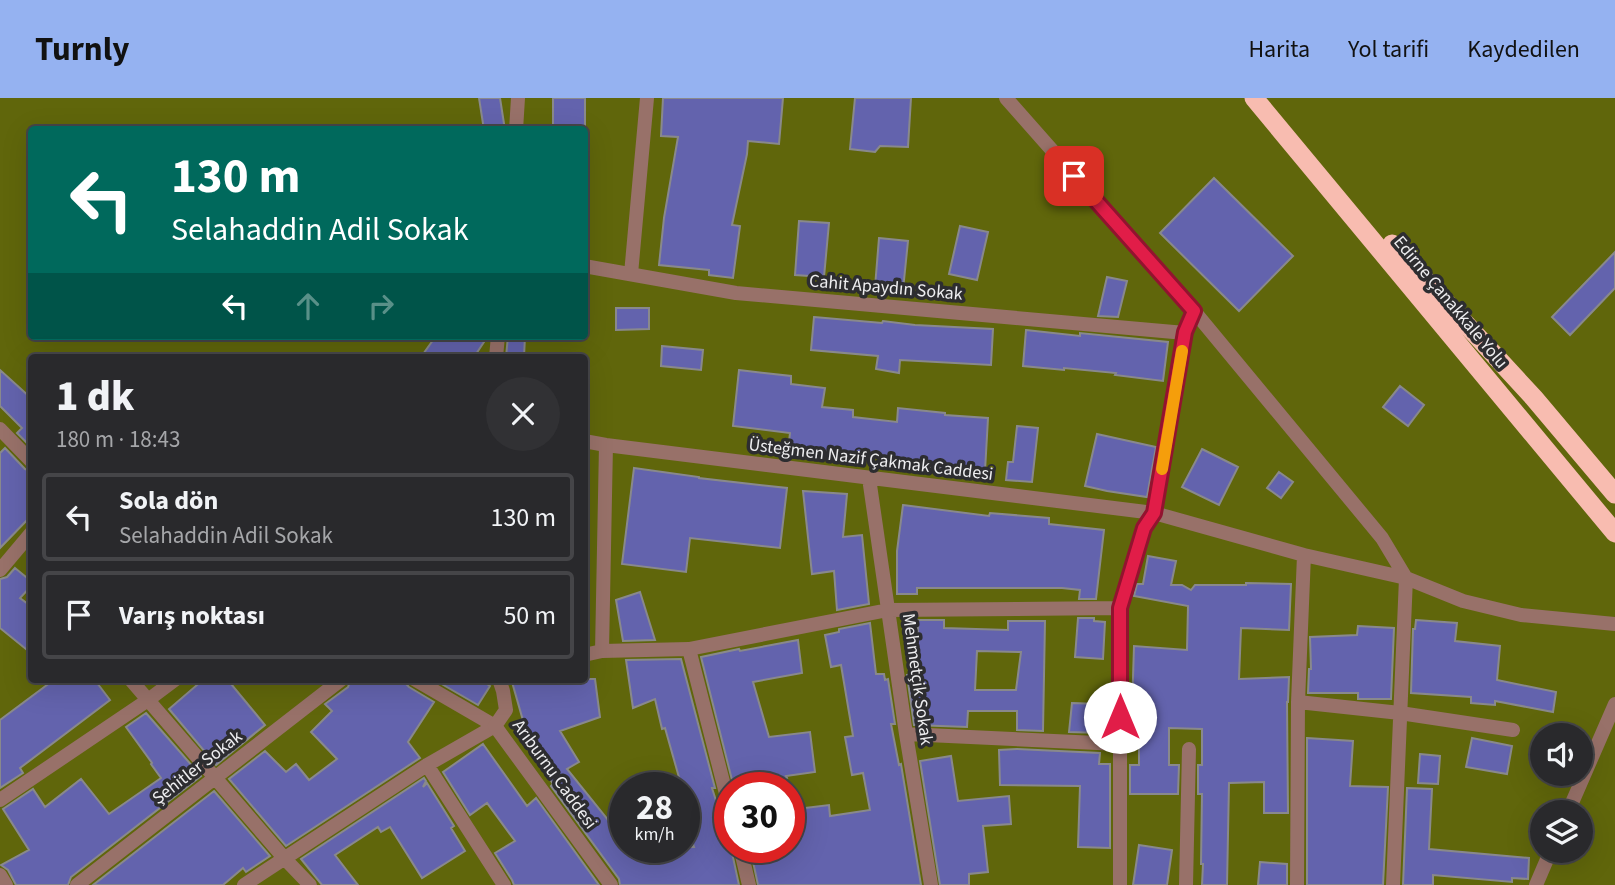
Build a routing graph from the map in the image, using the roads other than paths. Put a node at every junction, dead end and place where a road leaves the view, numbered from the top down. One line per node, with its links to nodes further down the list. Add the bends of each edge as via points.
1 (518, 98): 5 (street)
2 (647, 98): 7 (street)
3 (1006, 98): 8 (street)
4 (1255, 98): 15 (highway, Edirne Çanakkale Yolu, via 1534,398); 17 (highway, Edirne Çanakkale Yolu)
5 (516, 126)
6 (588, 268): 7 (street, Cahit Apaydın Sokak)
7 (631, 274): 9 (street, Cahit Apaydın Sokak, via 736,293)
8 (1194, 311): 9 (street); 21 (street, via 1382,538)
9 (1185, 332): 16 (street)
10 (0, 429): 13 (street)
11 (588, 442): 12 (street, Üsteğmen Nazif Çakmak Caddesi)
12 (606, 445): 14 (street, Üsteğmen Nazif Çakmak Caddesi); 26 (street)
13 (28, 458)
14 (869, 478): 16 (street, Üsteğmen Nazif Çakmak Caddesi); 23 (street, Mehmetçik Sokak)
15 (1615, 494)
16 (1154, 513): 19 (street, Üsteğmen Nazif Çakmak Caddesi); 22 (street, via 1144,528)
17 (1615, 533)
18 (28, 537): 20 (street)
19 (1304, 555): 21 (street, Üsteğmen Nazif Çakmak Caddesi); 34 (street)
20 (0, 570)
21 (1406, 578): 24 (street, Üsteğmen Nazif Çakmak Caddesi, via 1463,601 1521,615); 36 (street)
22 (1120, 608): 23 (street); 40 (street)
23 (888, 610): 25 (street); 39 (street, Mehmetçik Sokak)
24 (1615, 624)
25 (689, 649): 26 (street); 43 (street)
26 (602, 651): 27 (street)
27 (588, 654)
28 (133, 683): 33 (street)
29 (171, 683): 33 (street)
30 (337, 683): 44 (street, Şehitler Sokak)
31 (421, 683): 37 (street)
32 (500, 683): 37 (street, Arıburnu Caddesi, via 506,710)
33 (148, 700): 44 (street); 45 (street)
34 (1298, 702): 36 (street); 61 (street)
35 (1615, 704): 46 (street)
36 (1400, 713): 38 (street); 62 (street)
37 (495, 726): 42 (street); 56 (street, Arıburnu Caddesi)
38 (1513, 730)
39 (906, 734): 40 (street); 58 (street, Mehmetçik Sokak)
40 (1119, 744): 59 (street)
41 (1189, 749): 60 (street)
42 (427, 765): 47 (street); 55 (street)
43 (721, 772)
44 (215, 777): 47 (street); 52 (street, Şehitler Sokak)
45 (0, 800)
46 (1573, 800)
47 (285, 859): 53 (street); 54 (street)
48 (744, 863): 57 (street)
49 (1545, 863): 63 (street)
50 (0, 875): 51 (street)
51 (6, 885)
52 (76, 885)
53 (244, 885)
54 (310, 885)
55 (504, 885)
56 (611, 885)
57 (750, 885)
58 (930, 885)
59 (1120, 885)
60 (1186, 885)
61 (1297, 885)
62 (1393, 885)
63 (1536, 885)

